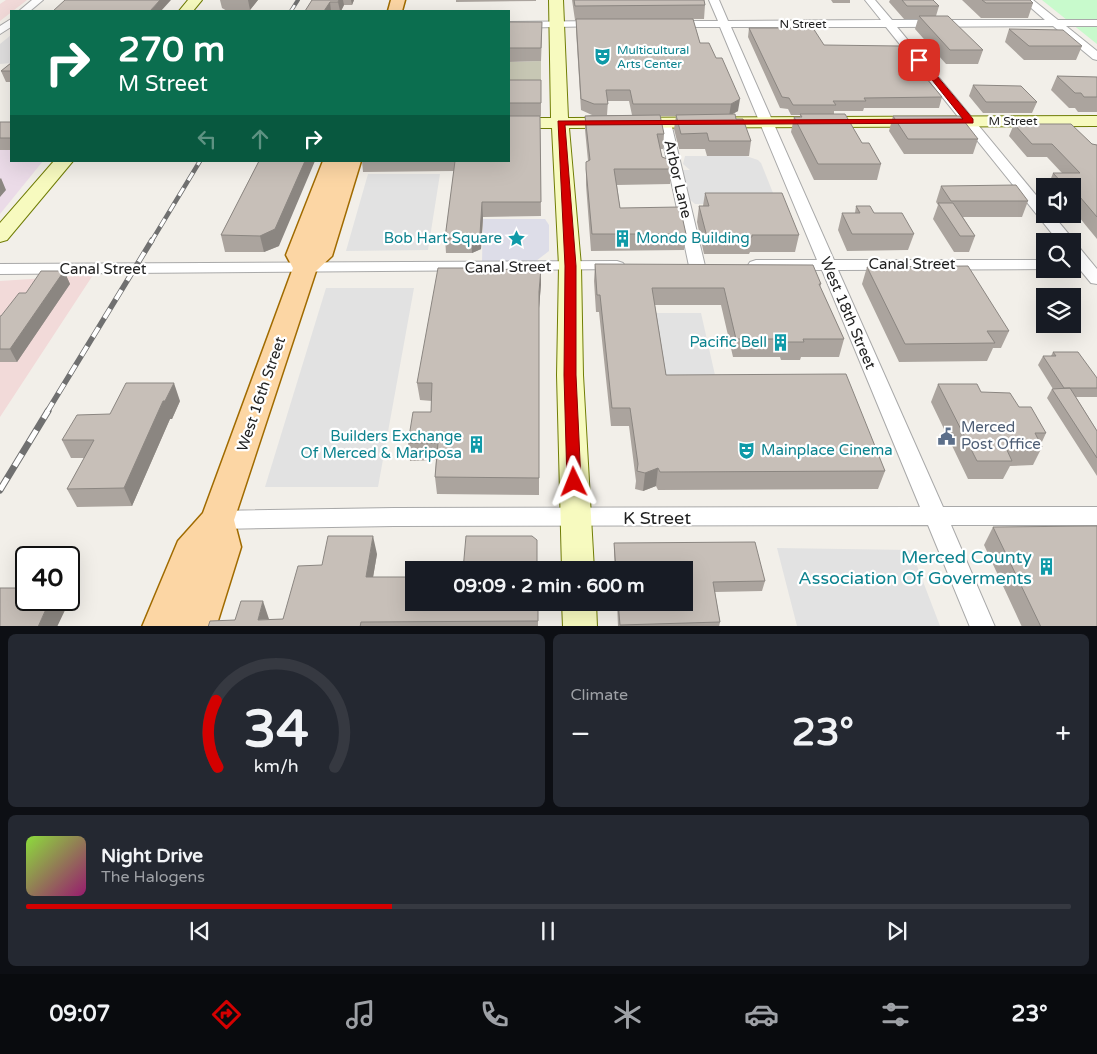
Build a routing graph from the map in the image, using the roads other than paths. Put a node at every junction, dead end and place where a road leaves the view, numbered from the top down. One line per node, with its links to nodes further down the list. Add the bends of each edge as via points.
1 (38, 0): 7 (street)
2 (195, 0): 8 (street)
3 (556, 0): 13 (street)
4 (714, 0): 16 (street, West 18th Street)
5 (870, 0): 17 (street)
6 (1027, 0): 12 (street)
7 (25, 10)
8 (187, 10)
9 (10, 23): 20 (street)
10 (1097, 23): 12 (street, N Street)
11 (510, 25): 13 (street)
12 (1059, 26): 17 (street, N Street); 18 (street, N Street); 21 (street)
13 (557, 27): 14 (street); 19 (street); 27 (street)
14 (609, 27)
15 (661, 27): 16 (street, N Street)
16 (725, 27): 17 (street, N Street); 25 (street, West 18th Street)
17 (892, 27): 22 (street)
18 (1097, 29)
19 (510, 30)
20 (0, 31)
21 (1097, 58)
22 (970, 121): 23 (street, M Street); 25 (street, M Street); 31 (street)
23 (1097, 121)
24 (665, 122): 25 (street, M Street); 27 (street, M Street); 40 (street, Arbor Lane)
25 (766, 122): 33 (street, West 18th Street)
26 (510, 123): 27 (street, M Street)
27 (560, 123): 37 (street)
28 (63, 162): 32 (street)
29 (333, 162): 42 (main road, West 16th Street, via 298,255)
30 (352, 162): 42 (main road, West 16th Street, via 320,256)
31 (1060, 233)
32 (0, 236)
33 (828, 264): 35 (street, Canal Street); 36 (street, Canal Street); 46 (street, West 18th Street)
34 (716, 265): 40 (street)
35 (744, 265)
36 (1036, 265)
37 (570, 266): 38 (street, Canal Street); 42 (street, Canal Street); 47 (street, via 570,375)
38 (629, 266)
39 (678, 266): 40 (street)
40 (697, 266)
41 (1085, 266): 44 (street)
42 (305, 268): 43 (street, Canal Street); 48 (main road, West 16th Street)
43 (0, 269)
44 (1097, 279)
45 (1097, 516): 46 (street, K Street)
46 (936, 517): 47 (street, K Street); 54 (street, West 18th Street)
47 (576, 518): 48 (street, K Street); 49 (street)
48 (217, 520): 51 (main road, West 16th Street, via 190,551); 52 (main road, via 224,547)
49 (578, 561)
50 (579, 611): 53 (street)
51 (162, 626)
52 (196, 626)
53 (580, 626)
54 (983, 626)

